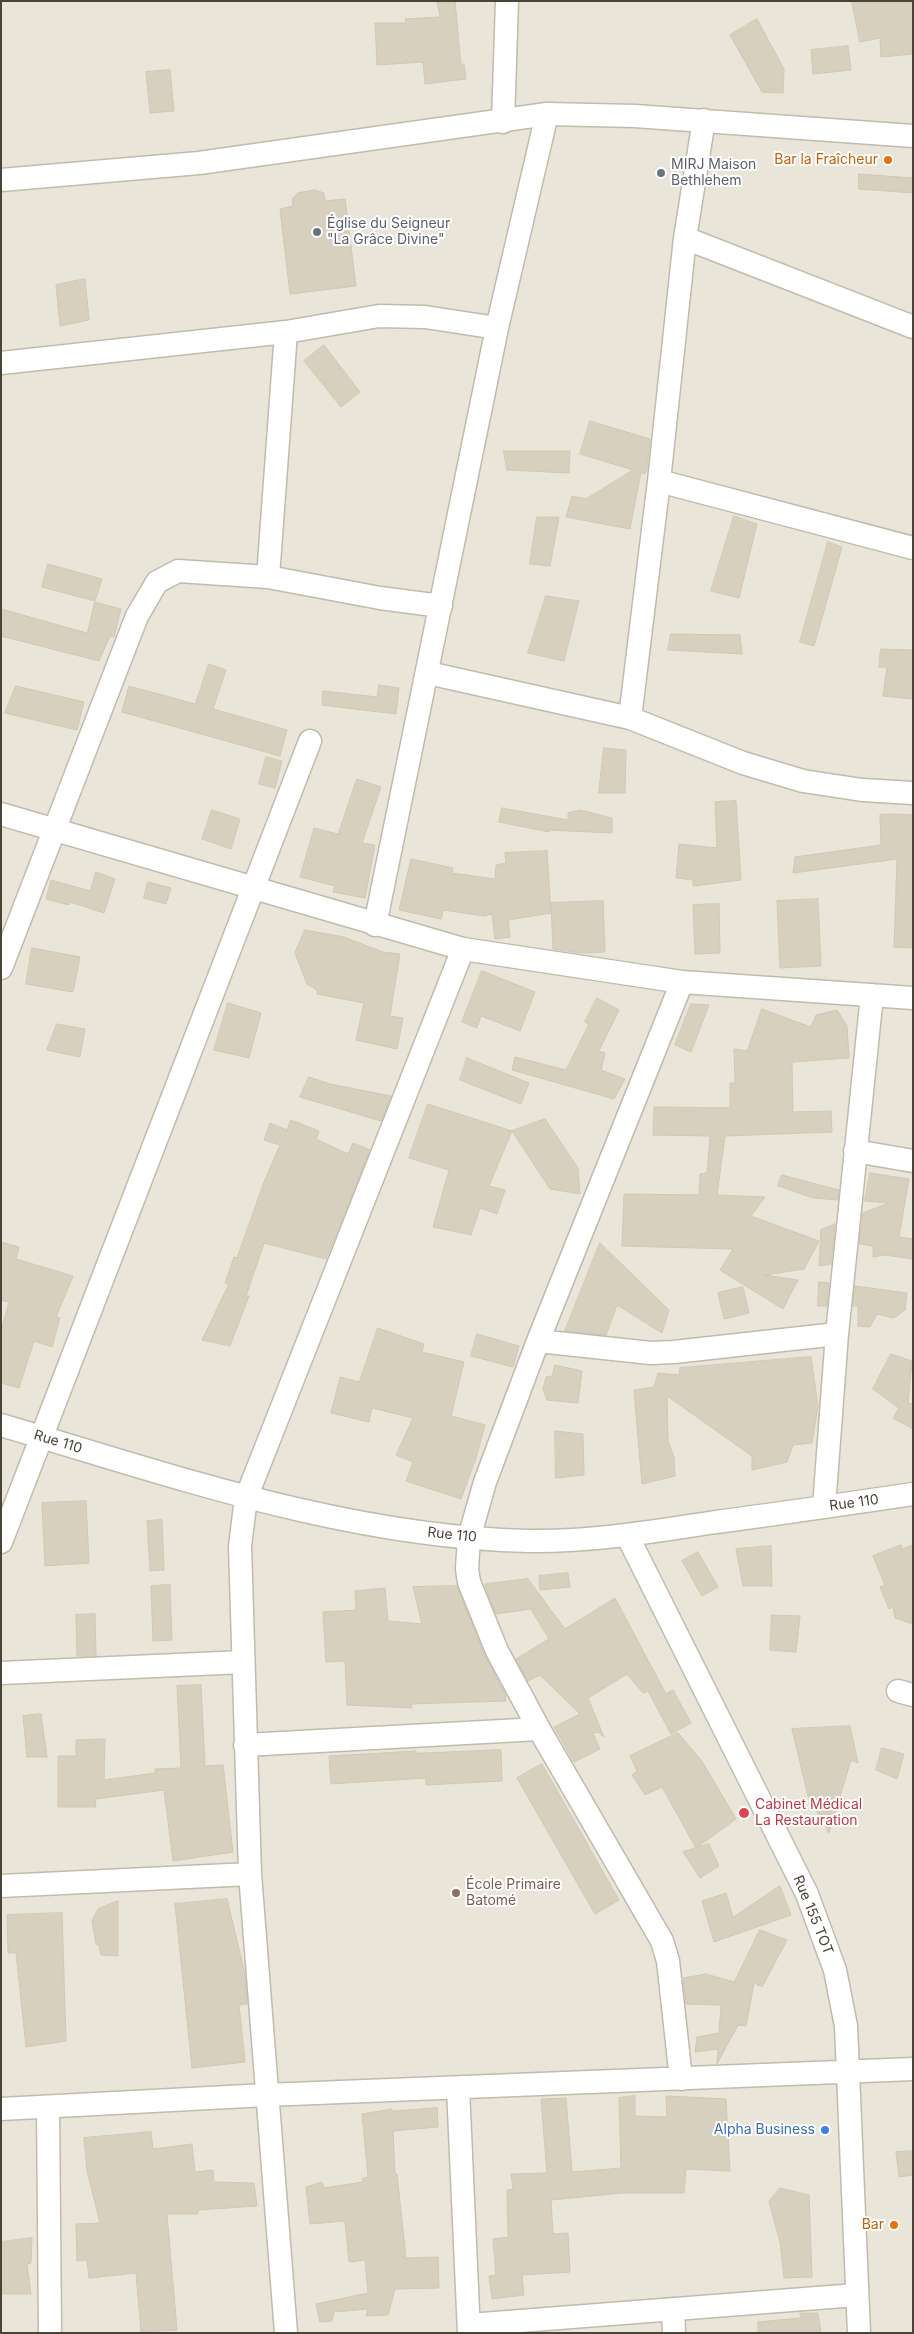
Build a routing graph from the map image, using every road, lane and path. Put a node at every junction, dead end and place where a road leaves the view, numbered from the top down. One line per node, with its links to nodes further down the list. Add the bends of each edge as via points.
1 (507, 1): 4 (street)
2 (547, 114): 3 (street); 4 (street); 9 (street)
3 (704, 120): 5 (street); 7 (street)
4 (503, 122): 6 (street, via 198,163)
5 (913, 136)
6 (1, 180)
7 (685, 238): 8 (street); 12 (street)
8 (913, 327)
9 (498, 328): 10 (street, via 425,317 379,316); 15 (street)
10 (286, 332): 11 (street); 14 (street)
11 (1, 363)
12 (659, 481): 13 (street); 17 (street)
13 (913, 548)
14 (268, 577): 15 (street); 21 (street, via 178,571 157,582 137,616)
15 (441, 606): 16 (street)
16 (428, 673): 17 (street); 23 (street)
17 (630, 718): 19 (street, via 743,763 803,781 862,790)
18 (310, 741): 22 (street)
19 (913, 793)
20 (1, 814): 21 (street)
21 (54, 830): 22 (street); 25 (street)
22 (254, 889): 23 (street); 34 (street)
23 (376, 925): 24 (street)
24 (463, 949): 26 (street); 36 (street)
25 (1, 968)
26 (682, 982): 27 (street); 32 (street)
27 (872, 995): 28 (street); 29 (street)
28 (913, 998)
29 (855, 1151): 30 (street); 31 (street)
30 (913, 1161)
31 (837, 1334): 32 (street, via 650,1353); 37 (street)
32 (538, 1341): 39 (street, via 485,1482)
33 (1, 1425): 34 (street, Rue 110)
34 (42, 1437): 36 (street, Rue 110); 40 (street)
35 (913, 1494): 37 (street, Rue 110)
36 (246, 1498): 39 (street, Rue 110, via 350,1520); 41 (street, via 240,1546)
37 (824, 1507): 38 (street, Rue 110)
38 (627, 1535): 39 (street, Rue 110, via 530,1541); 48 (street, Rue 155 TOT, via 807,1894 835,1970 846,2026)
39 (469, 1538): 43 (street, via 469,1582 497,1651)
40 (1, 1542)
41 (243, 1662): 42 (street); 44 (street)
42 (1, 1674)
43 (539, 1729): 44 (street); 49 (street, via 662,1941 668,1961)
44 (245, 1745): 45 (street)
45 (250, 1874): 46 (street); 51 (street)
46 (1, 1886)
47 (913, 2069): 48 (street)
48 (848, 2072): 49 (street); 54 (street, Rue 155 TOT)
49 (681, 2079): 50 (street)
50 (458, 2088): 51 (street); 56 (street)
51 (266, 2095): 52 (street); 58 (street)
52 (48, 2107): 53 (street); 57 (street)
53 (1, 2110)
54 (856, 2295): 55 (street); 60 (street, Rue 155 TOT)
55 (673, 2309): 56 (street); 59 (street)
56 (469, 2329)
57 (50, 2333)
58 (286, 2333)
59 (674, 2333)
60 (859, 2333)

